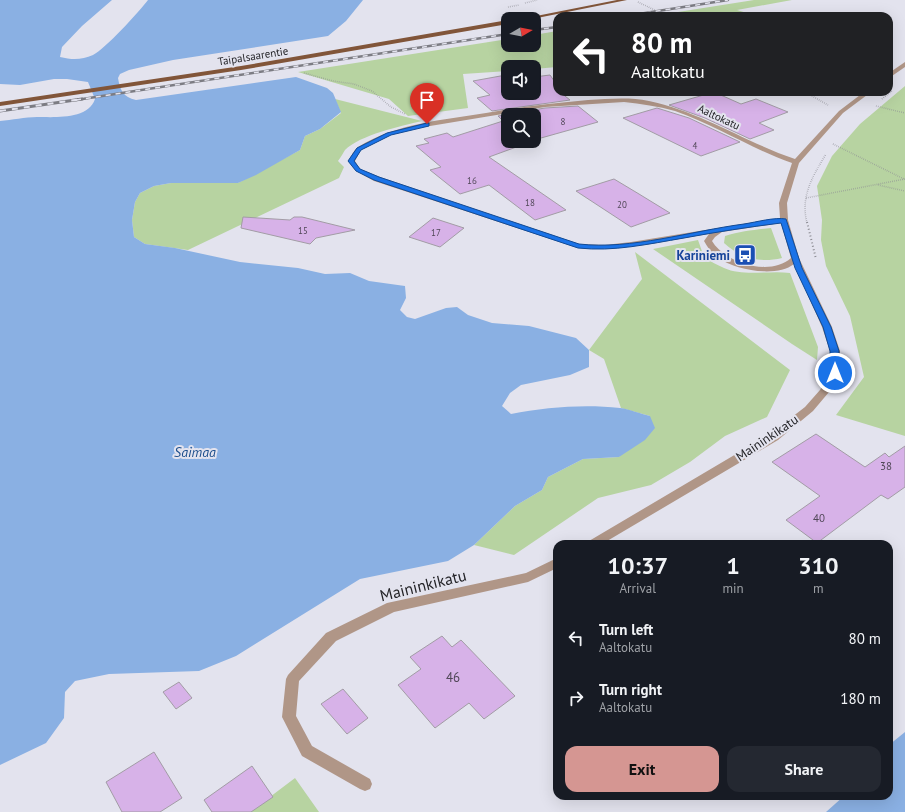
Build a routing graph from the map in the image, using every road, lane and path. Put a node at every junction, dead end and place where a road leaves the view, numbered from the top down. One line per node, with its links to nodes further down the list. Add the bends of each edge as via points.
1 (625, 0): 3 (main road)
2 (638, 2): 4 (path)
3 (561, 12)
4 (659, 12)
5 (553, 14): 6 (main road)
6 (541, 16)
7 (501, 23): 14 (main road, Taipalsaarentie, via 241,68)
8 (905, 64): 10 (street)
9 (298, 72): 17 (path, via 354,84 372,91 391,108)
10 (893, 73)
11 (812, 96): 15 (path)
12 (862, 96): 15 (street, Maininkikatu)
13 (885, 96): 16 (path, via 873,106)
14 (0, 104)
15 (840, 112): 18 (street, Maininkikatu)
16 (905, 113)
17 (408, 115)
18 (796, 162): 23 (street, Maininkikatu, via 783,203); 24 (street, Aaltokatu, via 768,152 677,110 624,100 545,105 417,126 389,134 359,149 351,161 358,170 377,179 578,246 618,247)
19 (905, 179): 20 (path); 22 (path, via 833,143 810,181)
20 (875, 185): 21 (path); 22 (path)
21 (905, 191)
22 (806, 198): 26 (path, via 804,211 817,263)
23 (784, 220): 24 (street, Aaltokatu); 25 (street, Maininkikatu)
24 (726, 228): 25 (street, via 708,240 711,248 731,262 771,268 786,265)
25 (795, 258): 26 (street, Maininkikatu)
26 (799, 268): 27 (street, Maininkikatu, via 827,327 835,351 835,373 824,392 809,409 774,437)
27 (600, 540)
28 (553, 565): 29 (street, Maininkikatu, via 528,577 391,607 331,637 293,679 289,717 307,751)
29 (365, 784)

